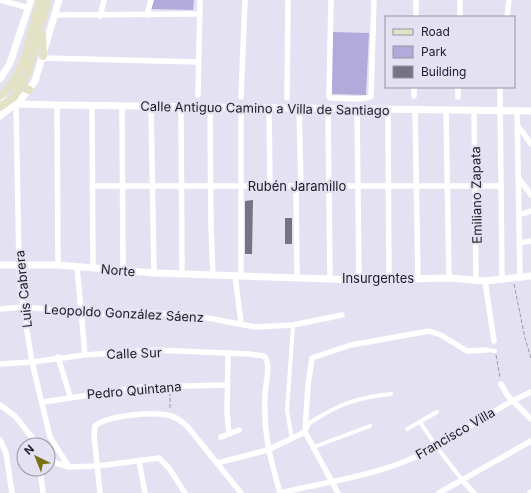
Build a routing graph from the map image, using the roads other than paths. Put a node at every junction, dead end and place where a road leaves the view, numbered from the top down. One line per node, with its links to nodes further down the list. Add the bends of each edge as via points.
1 (0, 0): 16 (street)
2 (31, 0): 16 (street)
3 (40, 0): 28 (main road)
4 (48, 0): 24 (main road)
5 (59, 0): 18 (street)
6 (104, 0): 20 (street)
7 (151, 0): 19 (street)
8 (200, 0): 17 (street)
9 (245, 0): 35 (street)
10 (288, 0): 37 (street)
11 (331, 0): 12 (street, via 329,97 352,99 371,96)
12 (374, 0)
13 (416, 0): 21 (street)
14 (460, 0): 22 (street)
15 (509, 0): 23 (street)
16 (29, 8): 27 (street, via 10,63)
17 (199, 14): 19 (street); 26 (street)
18 (55, 15): 20 (street); 25 (street)
19 (147, 15): 20 (street)
20 (100, 16)
21 (416, 16)
22 (460, 16)
23 (507, 16)
24 (41, 27): 25 (main road); 28 (main road, via 29,69)
25 (43, 57): 26 (street); 32 (street)
26 (198, 62): 33 (street)
27 (0, 79)
28 (17, 84): 32 (main road); 38 (main road)
29 (414, 88): 34 (street)
30 (458, 88): 36 (street)
31 (500, 88): 56 (street)
32 (30, 90): 39 (street)
33 (198, 95)
34 (414, 96)
35 (241, 97)
36 (458, 97)
37 (287, 98)
38 (3, 99): 39 (street, Calle Antiguo Camino a Villa de Santiago); 43 (main road)
39 (16, 104): 40 (street, Calle Antiguo Camino a Villa de Santiago); 59 (street); 84 (street, Luis Cabrera)
40 (57, 105): 41 (street, Calle Antiguo Camino a Villa de Santiago); 85 (street)
41 (92, 106): 42 (street, Calle Antiguo Camino a Villa de Santiago); 64 (street)
42 (122, 106): 44 (street, Calle Antiguo Camino a Villa de Santiago); 77 (street)
43 (0, 107)
44 (151, 107): 45 (street, Calle Antiguo Camino a Villa de Santiago); 65 (street)
45 (181, 107): 46 (street, Calle Antiguo Camino a Villa de Santiago); 66 (street)
46 (210, 108): 47 (street, Calle Antiguo Camino a Villa de Santiago); 67 (street)
47 (241, 108): 48 (street, Calle Antiguo Camino a Villa de Santiago); 68 (street)
48 (269, 108): 49 (street, Calle Antiguo Camino a Villa de Santiago); 69 (street)
49 (299, 108): 50 (street, Calle Antiguo Camino a Villa de Santiago); 70 (street)
50 (328, 109): 51 (street, Calle Antiguo Camino a Villa de Santiago); 71 (street)
51 (357, 109): 52 (street, Calle Antiguo Camino a Villa de Santiago); 72 (street)
52 (388, 109): 53 (street, Calle Antiguo Camino a Villa de Santiago); 73 (street)
53 (415, 109): 54 (street, Calle Antiguo Camino a Villa de Santiago); 63 (street)
54 (446, 109): 55 (street, Calle Antiguo Camino a Villa de Santiago); 74 (street)
55 (474, 110): 56 (street, Calle Antiguo Camino a Villa de Santiago); 75 (street, Emiliano Zapata)
56 (500, 110): 57 (street, Calle Antiguo Camino a Villa de Santiago); 76 (street)
57 (517, 110): 58 (street, Calle Antiguo Camino a Villa de Santiago); 60 (street)
58 (531, 111)
59 (0, 116)
60 (518, 126): 61 (street); 62 (street)
61 (531, 144)
62 (519, 180): 78 (street); 80 (street)
63 (417, 185): 73 (street, Rubén Jaramillo); 74 (street, Rubén Jaramillo); 98 (street)
64 (93, 186): 77 (street, Rubén Jaramillo); 87 (street)
65 (152, 186): 66 (street, Rubén Jaramillo); 77 (street, Rubén Jaramillo); 89 (street)
66 (182, 186): 67 (street, Rubén Jaramillo); 90 (street)
67 (211, 186): 68 (street, Rubén Jaramillo); 91 (street)
68 (241, 186): 69 (street, Rubén Jaramillo); 92 (street)
69 (270, 186): 70 (street, Rubén Jaramillo)
70 (298, 186): 71 (street, Rubén Jaramillo); 94 (street)
71 (329, 186): 72 (street, Rubén Jaramillo); 95 (street)
72 (357, 186): 73 (street, Rubén Jaramillo); 99 (street)
73 (388, 186): 100 (street)
74 (447, 186): 75 (street, Rubén Jaramillo); 96 (street)
75 (476, 186): 76 (street, Rubén Jaramillo); 102 (street, Emiliano Zapata)
76 (501, 186): 101 (street)
77 (123, 187): 88 (street)
78 (531, 195)
79 (531, 211): 80 (street)
80 (519, 214): 82 (street)
81 (531, 241): 82 (street)
82 (519, 244): 97 (street)
83 (0, 265): 84 (street, Norte)
84 (19, 265): 85 (street, Norte); 104 (street, Luis Cabrera)
85 (58, 265): 86 (street, Norte)
86 (77, 267): 87 (street, Norte); 106 (street)
87 (93, 268): 88 (street, Norte)
88 (123, 271): 89 (street, Norte)
89 (154, 273): 90 (street, Norte)
90 (182, 274): 91 (street, Norte)
91 (213, 275): 92 (street, Norte)
92 (238, 276): 94 (street, Insurgentes); 108 (street)
93 (531, 276): 97 (street, Insurgentes)
94 (297, 277): 95 (street, Insurgentes)
95 (330, 278): 99 (street, Insurgentes)
96 (449, 278): 98 (street, Insurgentes); 102 (street, Insurgentes)
97 (516, 278): 101 (street, Insurgentes)
98 (418, 279): 100 (street, Insurgentes)
99 (359, 280): 100 (street, Insurgentes)
100 (390, 280)
101 (502, 280): 103 (street, Insurgentes)
102 (476, 281): 103 (street, Insurgentes)
103 (485, 281): 110 (street)
104 (23, 307): 105 (street, Leopoldo González Sáenz); 106 (street, Leopoldo González Sáenz); 116 (street, Luis Cabrera)
105 (0, 309)
106 (80, 313): 108 (street, Leopoldo González Sáenz, via 147,312 192,315); 114 (street)
107 (342, 315): 109 (street, Leopoldo González Sáenz)
108 (241, 323): 109 (street, Leopoldo González Sáenz, via 255,327)
109 (293, 325): 136 (street, via 287,410)
110 (494, 341)
111 (486, 350): 112 (street); 132 (street, via 467,351 441,335 428,331 351,345 312,358)
112 (495, 351)
113 (228, 353): 114 (street, Calle Sur, via 156,350); 119 (street); 141 (street, Calle Sur, via 258,354 267,359 264,423)
114 (86, 355): 115 (street, Calle Sur)
115 (58, 357): 116 (street, Calle Sur); 122 (street)
116 (32, 362): 117 (street, Calle Sur); 124 (street, Luis Cabrera)
117 (0, 364)
118 (501, 384): 123 (street)
119 (227, 385): 122 (street, Pedro Quintana, via 170,385); 133 (street)
120 (531, 392): 123 (street, Francisco Villa)
121 (391, 394): 132 (street, via 351,401 332,408 310,423)
122 (70, 396): 124 (street, Pedro Quintana)
123 (511, 400): 127 (street); 139 (street, Francisco Villa)
124 (43, 402): 147 (street, Luis Cabrera, via 52,441)
125 (1, 406): 134 (street, via 15,416)
126 (437, 412): 128 (street)
127 (531, 419)
128 (420, 422): 130 (street); 139 (street)
129 (370, 426): 140 (street)
130 (407, 429)
131 (239, 430): 133 (street)
132 (305, 432): 136 (street); 140 (street)
133 (230, 434): 135 (street)
134 (32, 437)
135 (221, 437)
136 (292, 439): 141 (street)
137 (0, 440): 142 (street)
138 (531, 441): 150 (street)
139 (436, 446): 149 (street, Francisco Villa, via 374,472); 150 (street)
140 (314, 447): 149 (street)
141 (268, 450): 145 (street); 158 (street)
142 (3, 453): 151 (street)
143 (139, 461): 146 (street); 155 (street); 156 (street, via 157,458 162,460)
144 (56, 463): 147 (street)
145 (217, 463): 146 (street, via 187,426 170,416 121,416 102,422 94,428); 157 (street)
146 (98, 466): 147 (street); 154 (street)
147 (69, 467)
148 (41, 477): 152 (street)
149 (331, 481): 158 (street, Francisco Villa); 159 (street)
150 (463, 481): 160 (street); 161 (street)
151 (12, 493)
152 (43, 493)
153 (97, 493): 154 (street)
154 (100, 493)
155 (145, 493)
156 (186, 493)
157 (241, 493)
158 (280, 493)
159 (338, 493)
160 (439, 493)
161 (474, 493)

